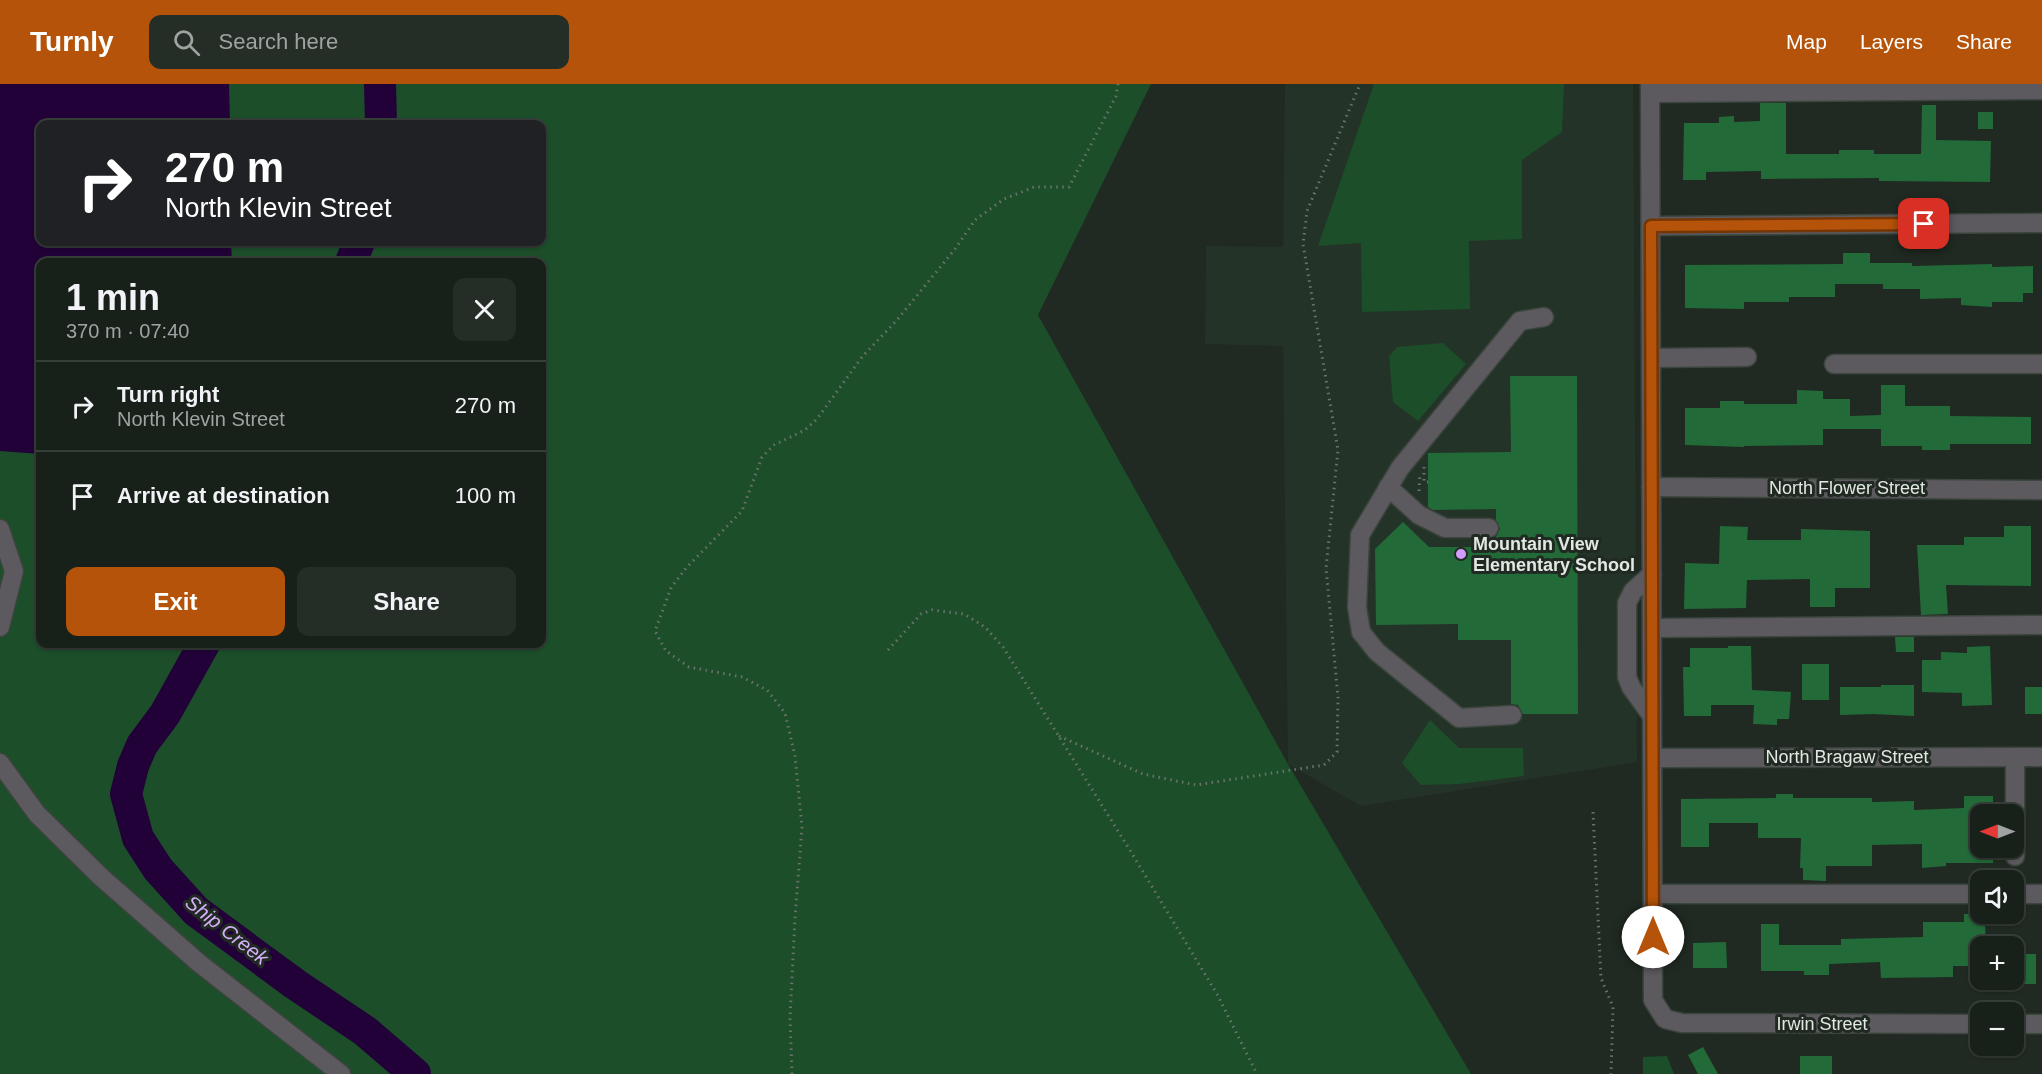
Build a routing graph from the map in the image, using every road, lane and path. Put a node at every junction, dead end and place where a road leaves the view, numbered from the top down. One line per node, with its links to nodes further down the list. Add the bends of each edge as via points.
1 (1118, 84): 41 (path, via 1116,96 1069,187 1034,187 1004,199 975,220 897,320 862,357 817,419 762,457 742,511 681,574 671,588 655,631 666,651 688,667 742,677 766,690 785,713 795,756 802,827 790,1018)
2 (1360, 84): 26 (path, via 1307,211 1303,244 1338,450 1326,568 1338,697 1337,752 1324,765 1196,785 1143,774)
3 (1650, 88): 4 (street); 6 (street)
4 (2042, 90)
5 (2042, 223): 6 (street)
6 (1651, 226): 9 (street)
7 (1544, 317): 13 (street, via 1520,321)
8 (1747, 357): 9 (street)
9 (1651, 358): 14 (street)
10 (1834, 364): 11 (street)
11 (2042, 364)
12 (1428, 482): 16 (path, via 1424,482 1424,463 1420,463)
13 (1388, 487): 16 (street); 24 (street, via 1360,535 1357,607 1361,632 1377,652 1459,718)
14 (1651, 487): 15 (street, North Flower Street); 19 (street)
15 (2042, 490)
16 (1419, 515): 17 (street, via 1445,528)
17 (1489, 528)
18 (0, 529): 21 (street, via 15,571)
19 (1652, 574): 22 (street); 25 (street, via 1633,591 1628,603 1627,677)
20 (2042, 625): 22 (street)
21 (0, 627)
22 (1652, 628): 25 (street)
23 (888, 650): 26 (path, via 921,614 932,610 964,614 985,627 1003,647)
24 (1512, 716)
25 (1652, 716): 29 (street)
26 (1059, 736): 42 (path, via 1217,994)
27 (2015, 757): 28 (street, North Bragaw Street); 29 (street, North Bragaw Street); 31 (street)
28 (2042, 757)
29 (1653, 758): 33 (street)
30 (0, 763): 40 (street, via 37,814 101,877 199,963)
31 (2015, 804)
32 (1593, 812): 43 (path, via 1601,978 1613,1007)
33 (1653, 894): 34 (street); 37 (street, Irwin Street, via 1653,1000 1665,1019 1682,1023)
34 (1970, 894)
35 (2024, 894): 36 (street)
36 (2042, 894)
37 (1970, 1024)
38 (2024, 1024): 39 (street)
39 (2042, 1024)
40 (341, 1074)
41 (792, 1074)
42 (1257, 1074)
43 (1611, 1074)

